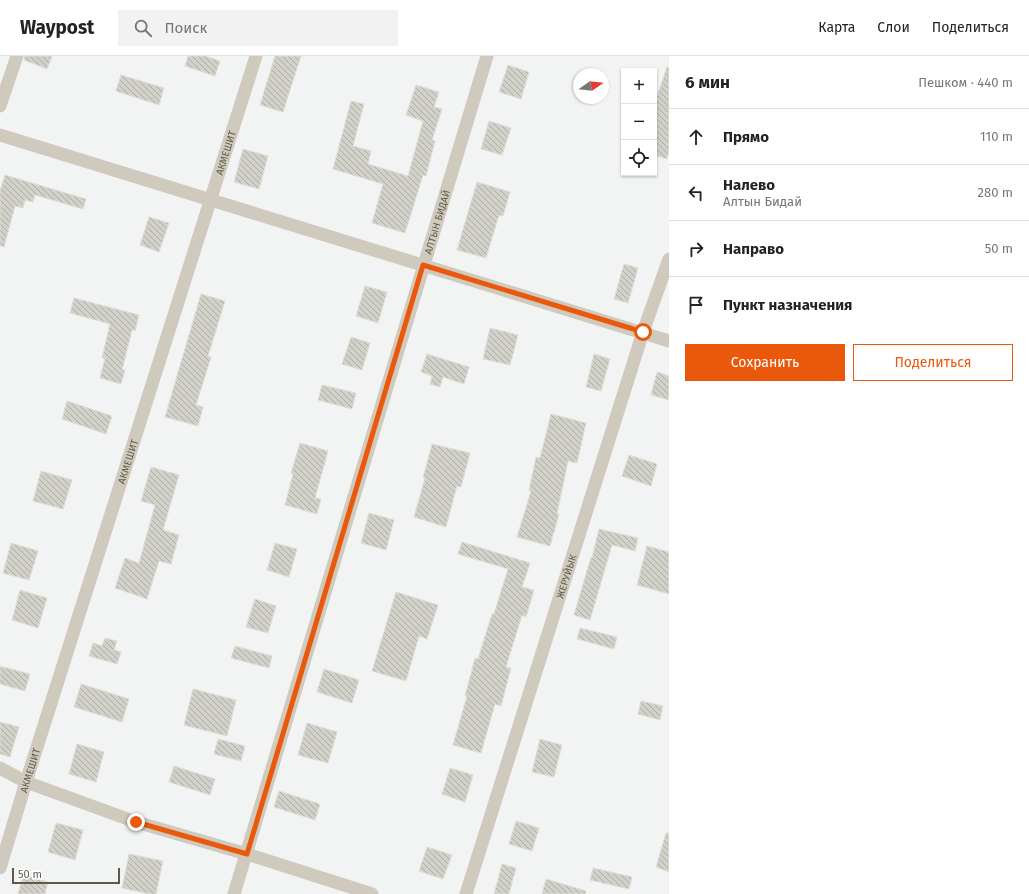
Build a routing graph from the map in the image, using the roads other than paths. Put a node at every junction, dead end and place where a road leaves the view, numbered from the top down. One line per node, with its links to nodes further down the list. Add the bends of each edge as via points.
1 (17, 56): 4 (street)
2 (256, 56): 6 (street, АКМЕШИТ)
3 (487, 56): 8 (street, АЛТЫН БИДАЙ)
4 (0, 106)
5 (0, 135): 6 (street)
6 (210, 200): 8 (street); 12 (street, АКМЕШИТ)
7 (669, 259): 9 (street, ЖЕРУЙЫК)
8 (423, 265): 9 (street); 13 (street, АЛТЫН БИДАЙ)
9 (643, 332): 10 (street); 17 (street, ЖЕРУЙЫК)
10 (669, 341)
11 (0, 768): 12 (street)
12 (26, 782): 13 (street, via 136,822); 14 (street, АКМЕШИТ)
13 (247, 854): 15 (street, АЛТЫН БИДАЙ); 16 (street)
14 (0, 868)
15 (234, 894)
16 (372, 894)
17 (466, 894)

